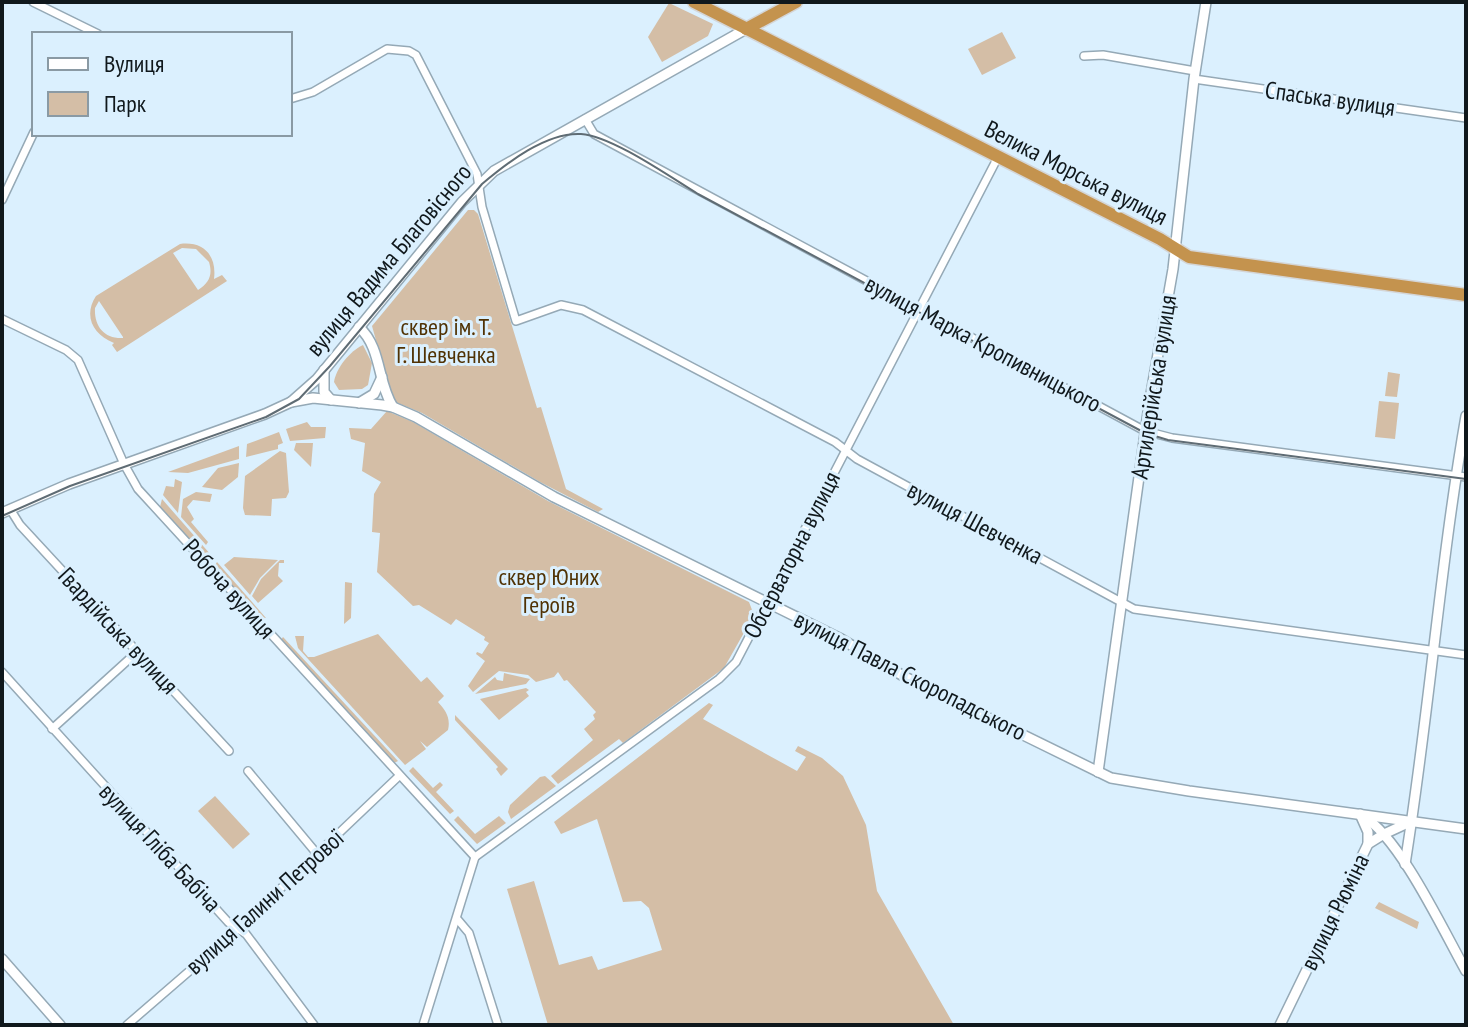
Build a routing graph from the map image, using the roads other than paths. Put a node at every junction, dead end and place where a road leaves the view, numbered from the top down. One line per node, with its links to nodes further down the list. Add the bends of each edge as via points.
1 (33, 2): 6 (street)
2 (694, 2): 5 (highway, Велика Морська вулиця)
3 (796, 2): 5 (highway, вулиця Вадима Благовісного)
4 (1206, 2): 8 (street, Артилерійська вулиця)
5 (746, 29): 11 (street, вулиця Вадима Благовісного); 13 (highway, Велика Морська вулиця)
6 (81, 30)
7 (1084, 56): 8 (street, Спаська вулиця, via 1103,55)
8 (1194, 75): 10 (street, Спаська вулиця); 16 (street, Артилерійська вулиця)
9 (292, 98): 14 (street, via 313,92 387,49 409,51 424,67)
10 (1466, 118)
11 (585, 119): 14 (street, вулиця Вадима Благовісного, via 513,158); 18 (street, вулиця Марка Кропивницького, via 594,134)
12 (32, 136): 15 (street)
13 (998, 157): 16 (highway, Велика Морська вулиця); 18 (street, Обсерваторна вулиця)
14 (479, 184): 20 (street, вулиця Вадима Благовісного); 29 (street, вулиця Шевченка, via 516,321 552,307 573,306)
15 (2, 200)
16 (1175, 250): 17 (highway, Велика Морська вулиця, via 1200,259); 28 (street, Артилерійська вулиця)
17 (1466, 295)
18 (919, 309): 28 (street, вулиця Марка Кропивницького); 29 (street, Обсерваторна вулиця)
19 (2, 319): 30 (street, Робоча вулиця, via 78,360)
20 (359, 327): 21 (street, вулиця Вадима Благовісного); 22 (street, via 370,339)
21 (324, 370): 23 (street, вулиця Вадима Благовісного); 24 (street, via 324,392)
22 (382, 377): 25 (street, via 374,394); 26 (street)
23 (291, 402): 24 (street, вулиця Павла Скоропадського); 30 (street, вулиця Вадима Благовісного)
24 (334, 402): 25 (street, вулиця Павла Скоропадського)
25 (355, 404): 26 (street, вулиця Павла Скоропадського)
26 (393, 407): 34 (street, вулиця Павла Скоропадського, via 554,497)
27 (1466, 416): 31 (street)
28 (1145, 431): 31 (street, вулиця Марка Кропивницького); 33 (street, Артилерійська вулиця)
29 (847, 450): 33 (street, вулиця Шевченка); 34 (street, Обсерваторна вулиця)
30 (124, 464): 32 (street, вулиця Вадима Благовісного); 43 (street, Робоча вулиця, via 138,489)
31 (1461, 477): 35 (street)
32 (6, 511): 36 (street, Гвардійська вулиця)
33 (1122, 602): 35 (street, вулиця Шевченка, via 1141,611); 42 (street, Артилерійська вулиця)
34 (767, 603): 42 (street, вулиця Павла Скоропадського); 50 (street, Обсерваторна вулиця, via 736,662 719,679)
35 (1432, 651): 37 (street, вулиця Шевченка); 45 (street)
36 (137, 652): 39 (street); 40 (street, Гвардійська вулиця)
37 (1466, 655)
38 (2, 672): 39 (street, вулиця Гліба Бабіча)
39 (52, 729): 53 (street, вулиця Гліба Бабіча)
40 (229, 751)
41 (248, 771): 49 (street)
42 (1098, 772): 44 (street, вулиця Павла Скоропадського, via 1121,782)
43 (399, 776): 49 (street, вулиця Галини Петрової); 50 (street, Робоча вулиця)
44 (1360, 814): 45 (street, вулиця Павла Скоропадського); 47 (street); 48 (street)
45 (1413, 821): 46 (street, вулиця Павла Скоропадського); 47 (street, вулиця Рюміна); 51 (street)
46 (1466, 829)
47 (1384, 834): 48 (street, вулиця Рюміна); 51 (street)
48 (1368, 844): 61 (street, вулиця Рюміна)
49 (318, 855): 53 (street, вулиця Галини Петрової)
50 (475, 857): 52 (street)
51 (1405, 864): 55 (street)
52 (458, 920): 59 (street); 60 (street, via 469,933)
53 (238, 929): 57 (street, вулиця Галини Петрової); 58 (street, вулиця Гліба Бабіча)
54 (2, 959): 56 (street)
55 (1466, 971)
56 (60, 1025)
57 (127, 1025)
58 (314, 1025)
59 (423, 1025)
60 (498, 1025)
61 (1280, 1025)

